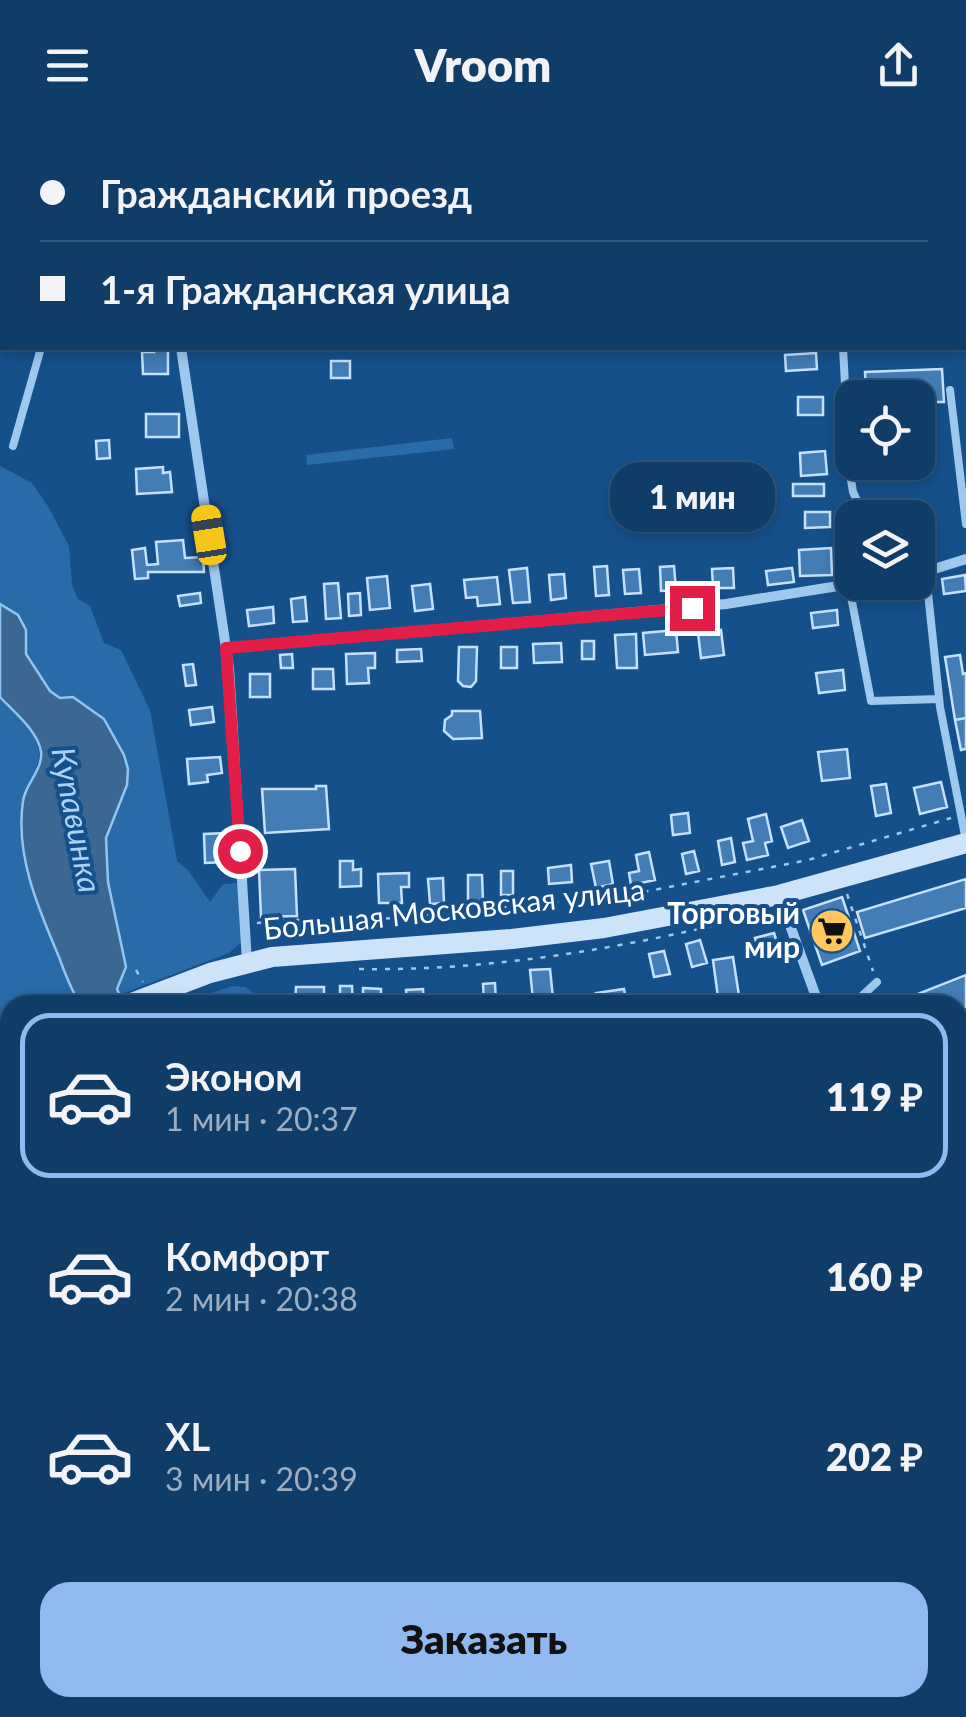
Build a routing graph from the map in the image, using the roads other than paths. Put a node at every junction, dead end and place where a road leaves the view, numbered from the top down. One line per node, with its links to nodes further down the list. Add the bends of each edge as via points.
1 (41, 350): 5 (lane)
2 (181, 350): 13 (street)
3 (843, 350): 6 (lane)
4 (950, 390): 7 (lane)
5 (13, 446)
6 (857, 500)
7 (966, 524)
8 (966, 560): 9 (street)
9 (935, 570)
10 (835, 588): 13 (street, via 726,604)
11 (852, 600): 14 (lane, via 870,701)
12 (926, 600): 14 (lane)
13 (226, 648): 17 (street)
14 (939, 700): 15 (lane)
15 (966, 843): 16 (main road, Большая Московская улица)
16 (779, 894): 17 (main road, Большая Московская улица, via 604,928); 20 (street)
17 (247, 962): 19 (main road, Большая Московская улица)
18 (877, 982): 21 (lane)
19 (144, 995)
20 (815, 995)
21 (863, 995)

